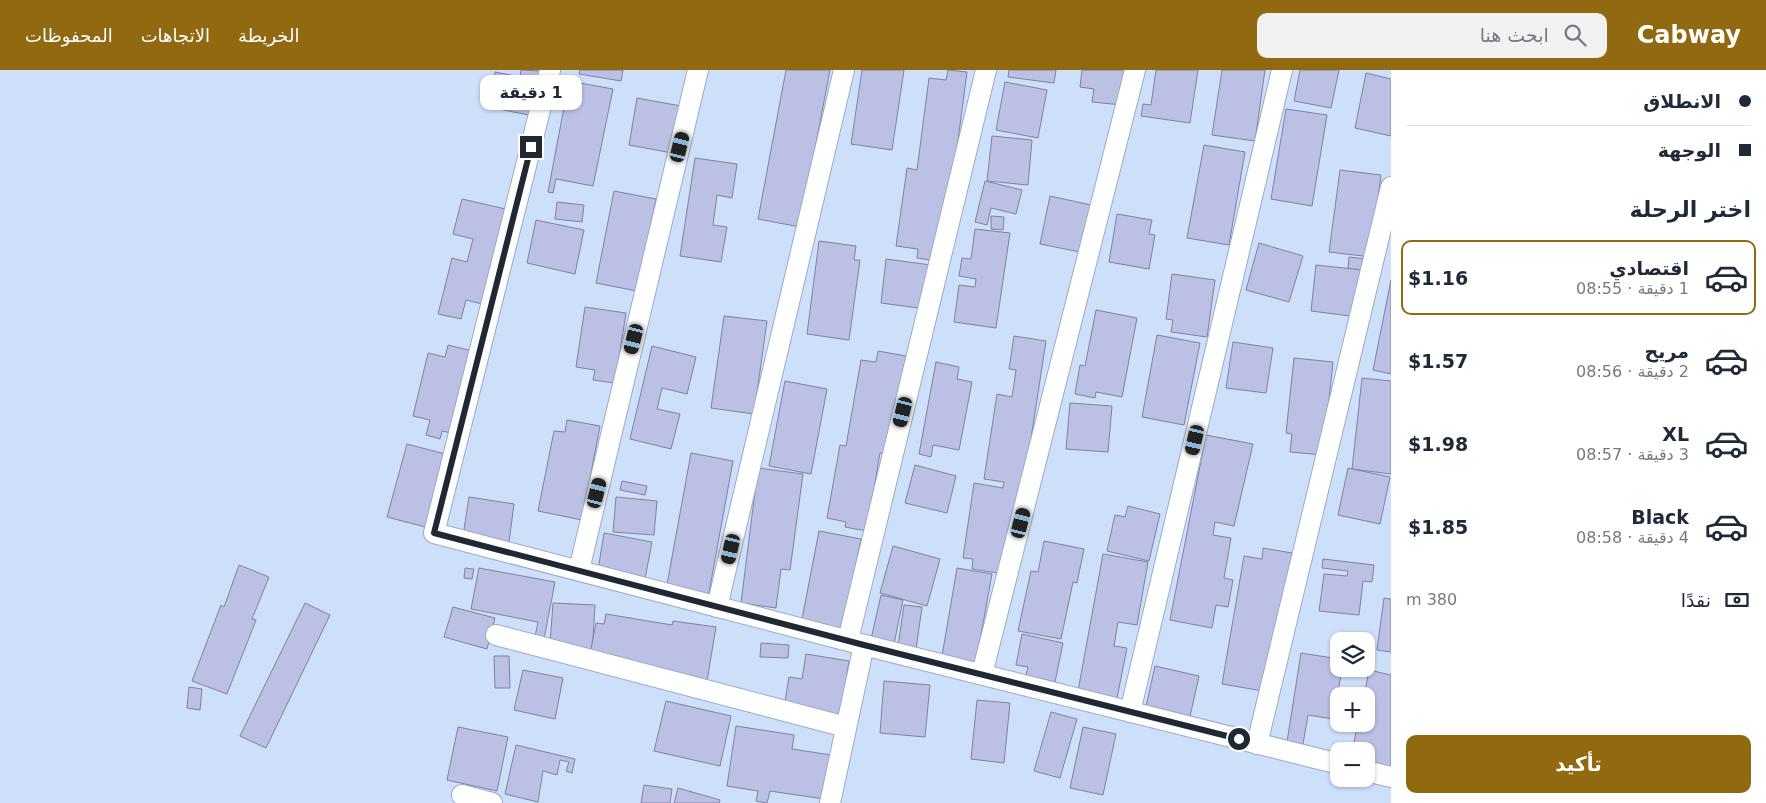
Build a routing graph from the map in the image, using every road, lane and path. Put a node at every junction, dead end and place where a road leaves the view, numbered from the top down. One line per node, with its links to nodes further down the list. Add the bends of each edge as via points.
1 (550, 70): 8 (street, via 434,533)
2 (698, 70): 8 (street)
3 (844, 70): 9 (street)
4 (986, 70): 11 (street)
5 (1135, 70): 12 (street)
6 (1282, 70): 13 (street)
7 (1391, 187): 15 (street)
8 (579, 570): 9 (street)
9 (717, 607): 11 (street)
10 (496, 635): 14 (street)
11 (856, 643): 12 (street); 14 (street)
12 (982, 674): 13 (street)
13 (1130, 712): 15 (street)
14 (846, 727): 21 (street)
15 (1257, 744): 16 (street)
16 (1330, 762)
17 (1375, 773): 18 (street)
18 (1391, 777)
19 (462, 795): 20 (street)
20 (492, 803)
21 (830, 803)

